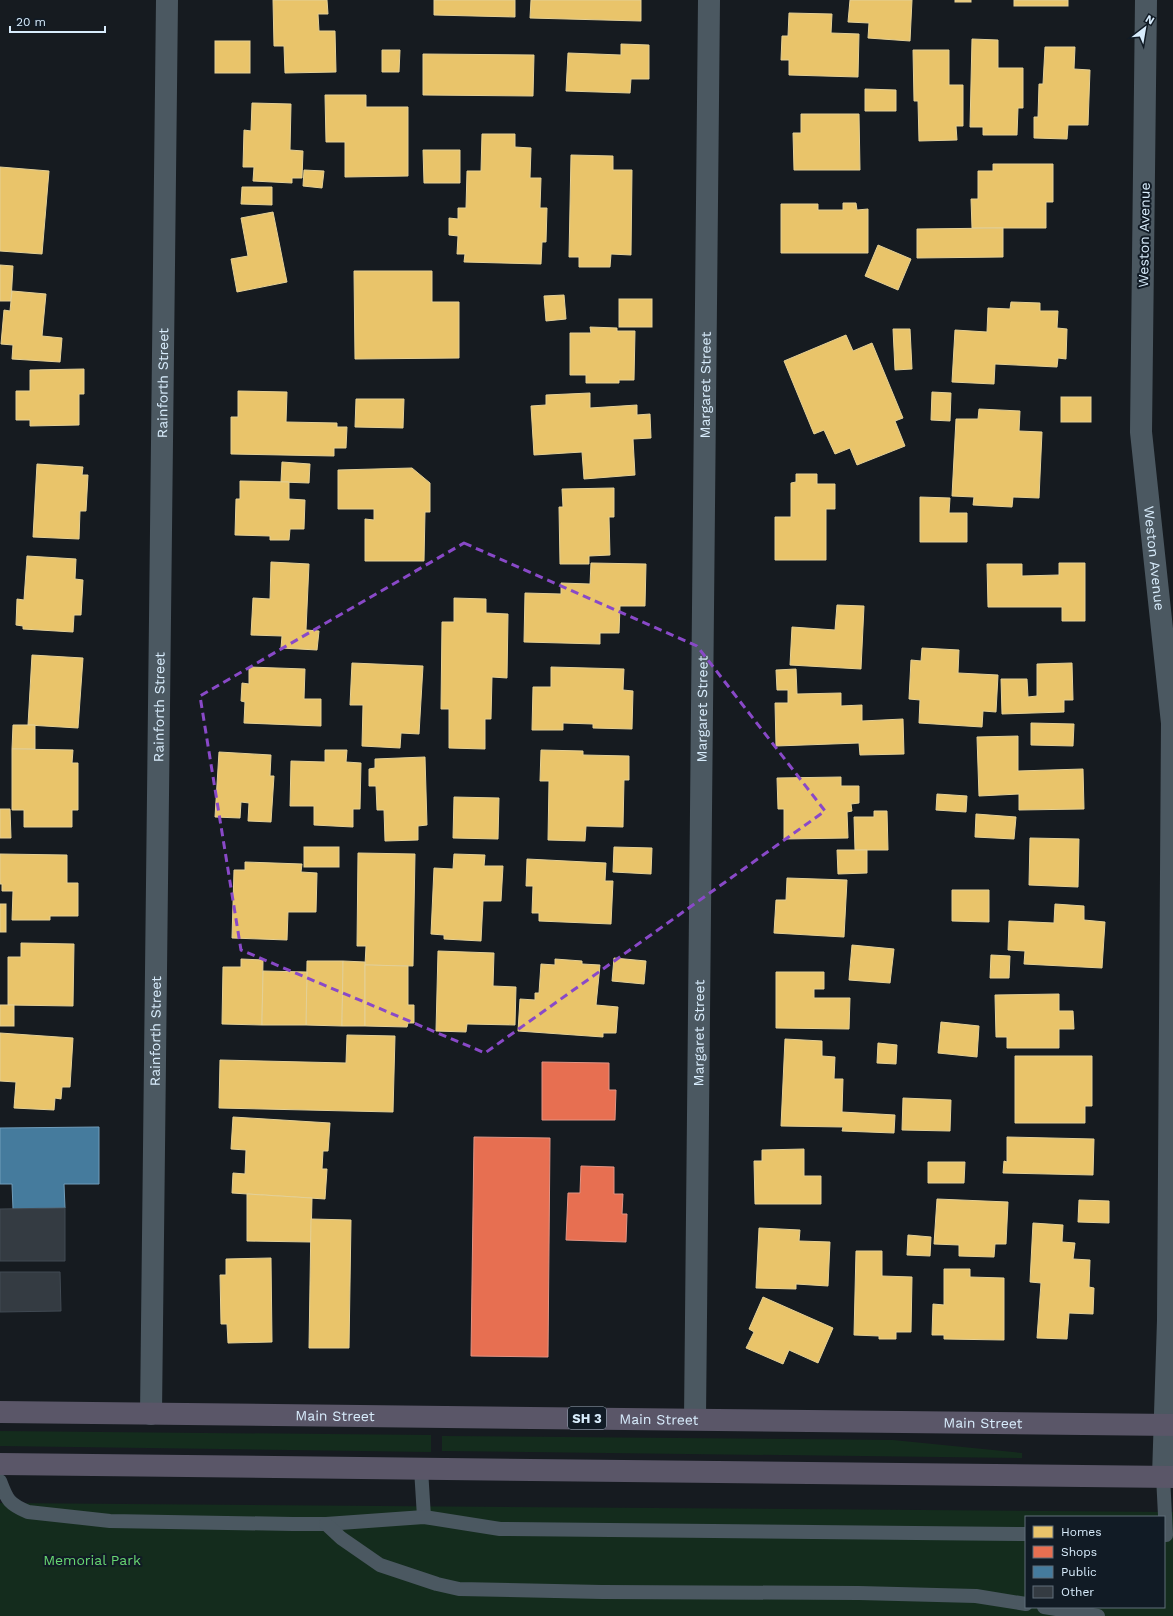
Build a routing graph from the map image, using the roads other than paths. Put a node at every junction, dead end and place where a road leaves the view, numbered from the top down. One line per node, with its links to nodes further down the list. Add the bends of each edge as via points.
1 (167, 0): 5 (street, Rainforth Street)
2 (709, 0): 6 (street, Margaret Street)
3 (1146, 0): 7 (street, Weston Avenue, via 1142,432 1172,723)
4 (0, 1412): 5 (highway, Main Street / SH 3)
5 (151, 1414): 6 (highway, Main Street / SH 3)
6 (695, 1419): 7 (highway, Main Street / SH 3)
7 (1169, 1425): 10 (street, Weston Avenue)
8 (0, 1464): 9 (highway)
9 (420, 1469): 10 (highway); 12 (lane)
10 (1168, 1476): 15 (lane)
11 (0, 1481): 13 (lane, via 7,1500 28,1512 110,1521)
12 (424, 1517): 13 (lane); 14 (lane, via 500,1529)
13 (326, 1524): 16 (lane, via 341,1538 380,1565 437,1584 459,1588 602,1592 875,1593 976,1596)
14 (1025, 1534)
15 (1168, 1535)
16 (1025, 1604)
17 (1050, 1608): 18 (lane)
18 (1098, 1616)

